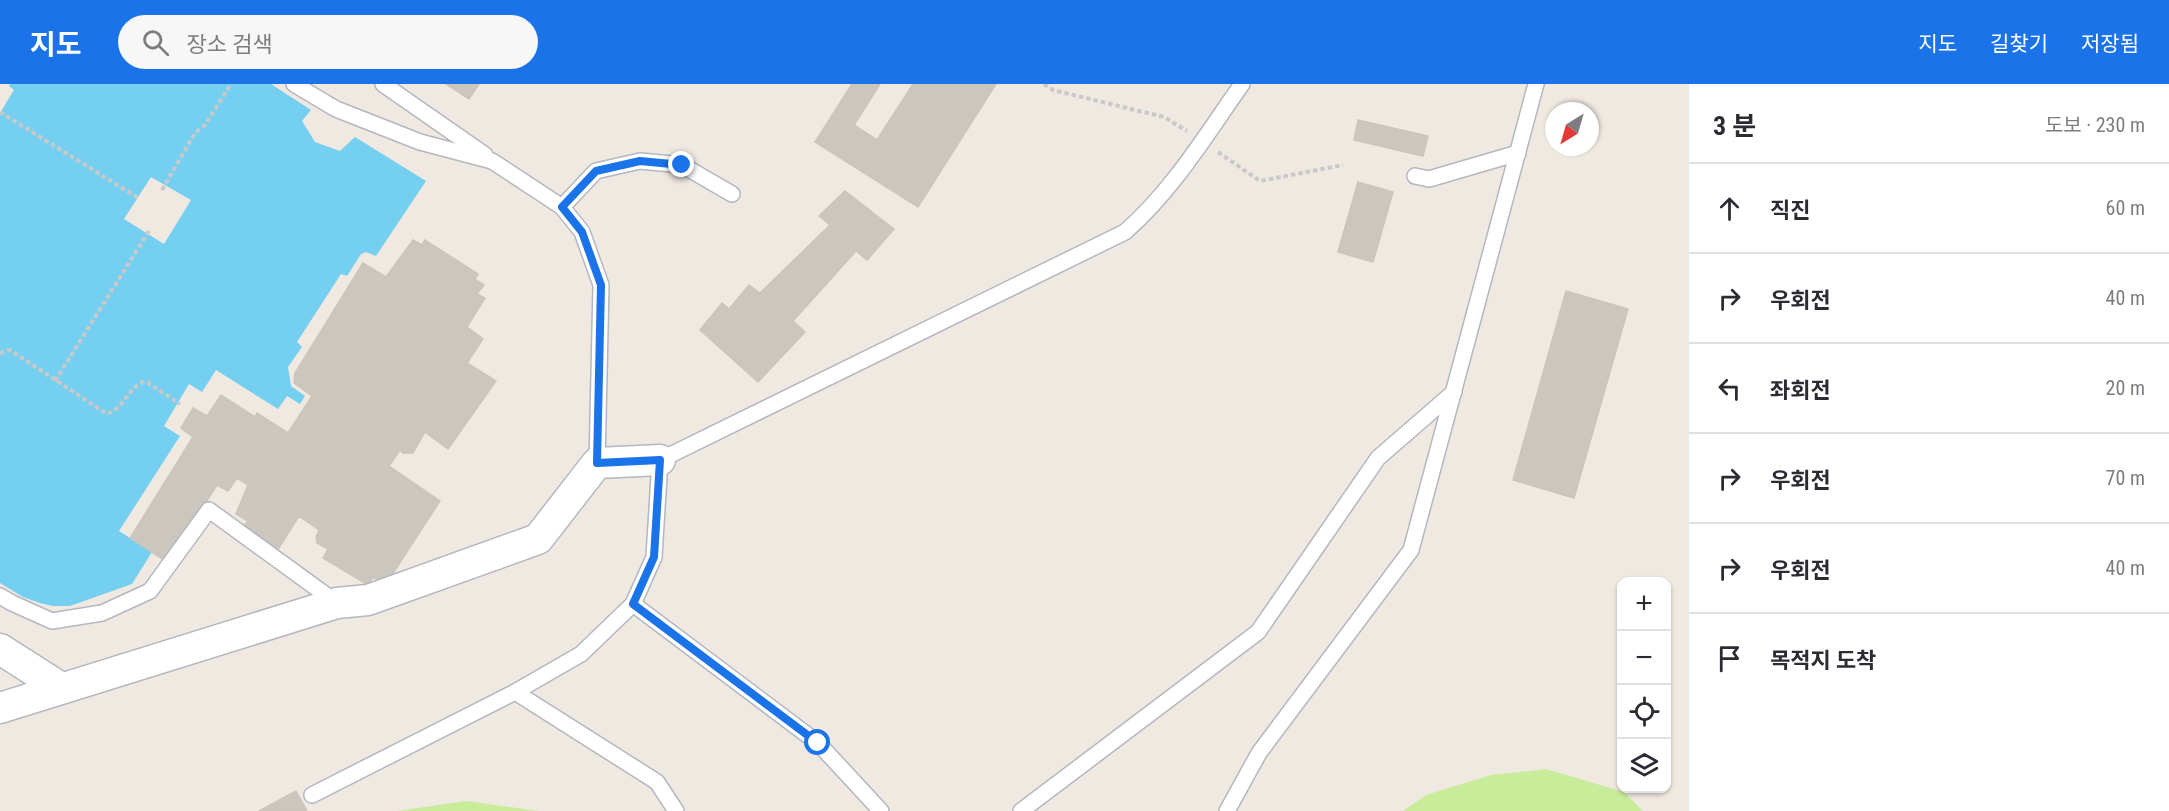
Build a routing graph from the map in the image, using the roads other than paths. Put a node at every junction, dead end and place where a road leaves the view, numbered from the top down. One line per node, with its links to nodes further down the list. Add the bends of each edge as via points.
1 (294, 84): 6 (lane, via 336,109 410,138)
2 (383, 84): 6 (lane)
3 (1242, 84): 11 (lane, via 1173,180 1125,232)
4 (1536, 84): 5 (lane)
5 (1518, 153): 7 (lane, via 1429,179); 10 (lane)
6 (492, 161): 9 (lane)
7 (1415, 176)
8 (732, 194): 9 (lane, via 682,165 640,161 596,171)
9 (562, 207): 12 (lane, via 582,232 601,285)
10 (1454, 392): 23 (lane, via 1378,458 1258,632); 24 (lane, via 1411,550 1259,753)
11 (660, 460): 12 (street); 15 (lane, via 654,557)
12 (597, 463): 14 (street, via 538,539 368,600)
13 (0, 596): 14 (lane, via 52,621 102,613 150,591 209,510)
14 (337, 603): 17 (street)
15 (633, 604): 18 (lane, via 581,654); 22 (lane, via 818,743)
16 (0, 650): 17 (street)
17 (61, 688): 19 (street)
18 (515, 692): 20 (lane); 21 (lane, via 657,782)
19 (0, 708)
20 (312, 795)
21 (676, 811)
22 (881, 811)
23 (1021, 811)
24 (1227, 811)

